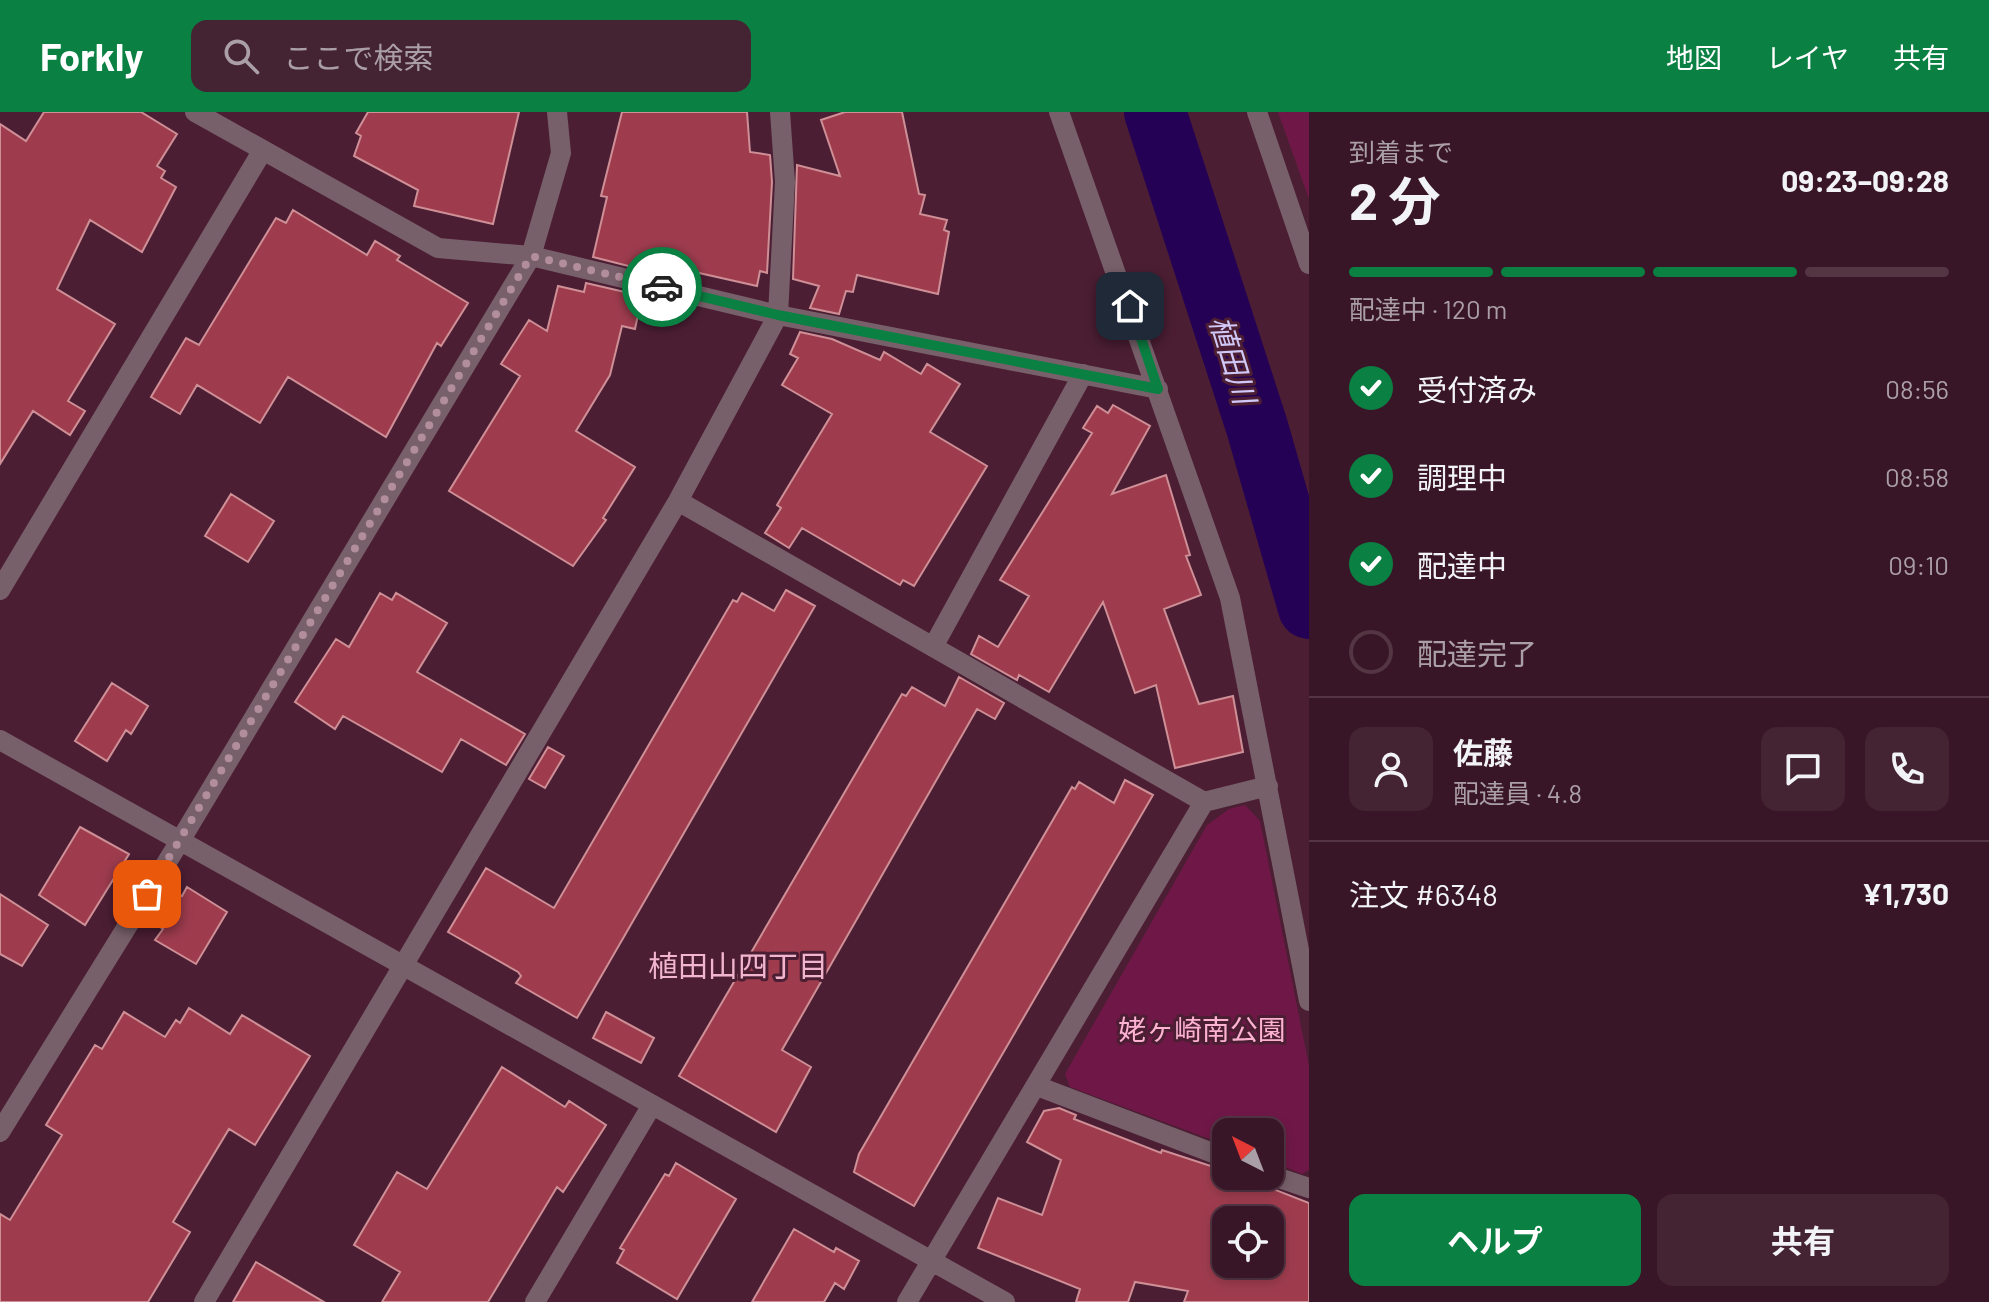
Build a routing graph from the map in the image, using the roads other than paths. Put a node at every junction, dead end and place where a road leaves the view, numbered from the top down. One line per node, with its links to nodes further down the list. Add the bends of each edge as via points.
1 (195, 112): 6 (street)
2 (557, 112): 7 (street, via 561,153)
3 (780, 112): 9 (street, via 785,182)
4 (1059, 112): 11 (street)
5 (1257, 112): 8 (street)
6 (263, 150): 7 (street, via 438,248); 13 (street)
7 (531, 256): 9 (street); 18 (street)
8 (1309, 264)
9 (778, 315): 10 (street); 12 (street)
10 (1083, 374): 11 (street); 14 (street)
11 (1158, 389): 16 (street, via 1230,598)
12 (678, 501): 14 (street); 19 (street)
13 (0, 590)
14 (933, 647): 17 (street)
15 (0, 740): 18 (street)
16 (1268, 786): 17 (street); 20 (street)
17 (1204, 802): 21 (street)
18 (180, 841): 19 (street); 23 (street)
19 (402, 965): 22 (street); 28 (street)
20 (1309, 1001)
21 (1037, 1086): 24 (street); 27 (street)
22 (652, 1105): 27 (street); 29 (street)
23 (0, 1132)
24 (1212, 1153)
25 (1284, 1180): 26 (street)
26 (1309, 1188)
27 (931, 1260): 30 (street); 31 (street)
28 (204, 1302)
29 (535, 1302)
30 (907, 1302)
31 (1005, 1302)

